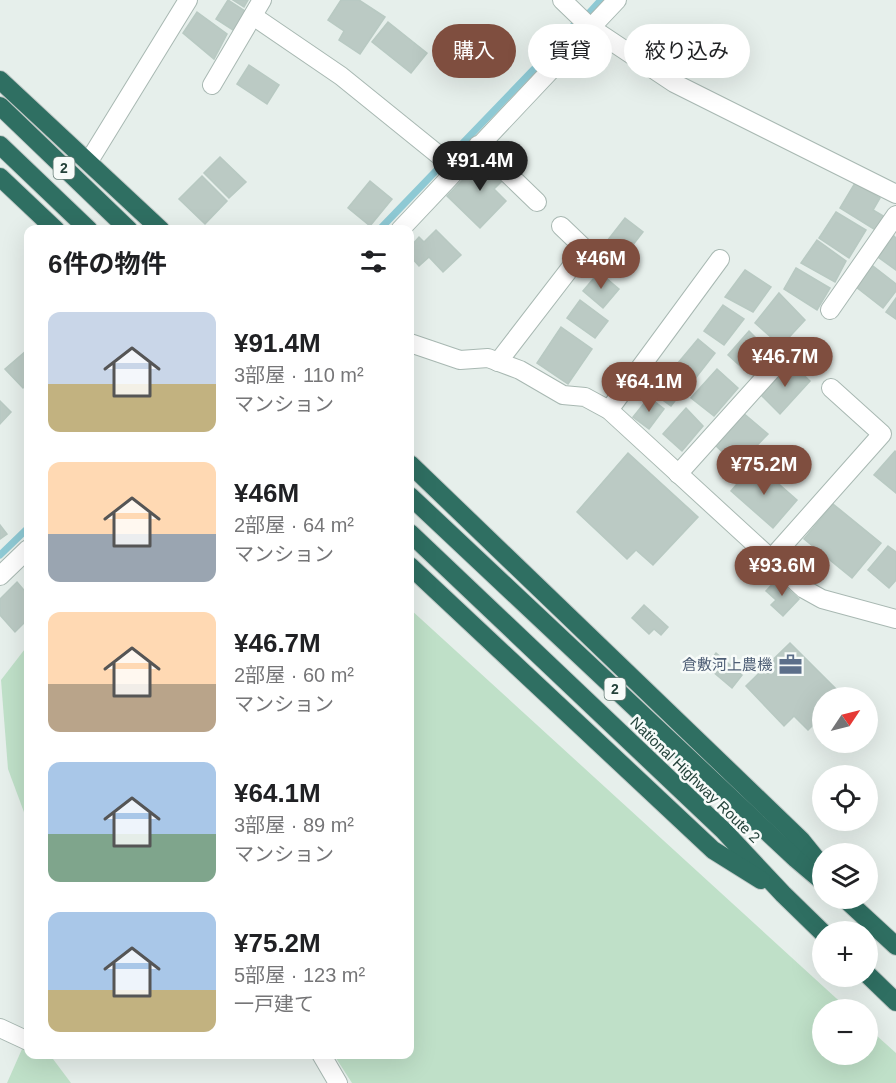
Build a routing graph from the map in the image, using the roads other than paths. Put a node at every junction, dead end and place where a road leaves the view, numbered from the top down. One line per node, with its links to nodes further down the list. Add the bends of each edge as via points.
1 (188, 0): 15 (street)
2 (262, 0): 5 (street)
3 (562, 0): 6 (street)
4 (617, 0): 7 (street)
5 (253, 16): 11 (street); 16 (street, via 341,76)
6 (588, 24)
7 (594, 24)
8 (612, 41): 18 (street, via 674,83)
9 (542, 78): 14 (street)
10 (0, 80): 15 (highway)
11 (212, 85)
12 (0, 106): 23 (highway, 2)
13 (0, 145): 22 (highway, 2)
14 (478, 145): 16 (street); 19 (street)
15 (89, 162): 24 (highway)
16 (449, 163): 25 (street)
17 (1, 181): 21 (highway)
18 (894, 189)
19 (537, 202)
20 (896, 215): 28 (street)
21 (50, 225)
22 (83, 225)
23 (124, 225)
24 (156, 225)
25 (404, 225)
26 (561, 226): 30 (street, via 585,249)
27 (720, 259): 33 (street)
28 (830, 310)
29 (414, 344): 30 (street, via 460,360 488,358)
30 (498, 362): 33 (street, via 537,378 563,395 585,397)
31 (776, 365): 35 (street)
32 (831, 388): 39 (street, via 882,434)
33 (609, 410): 35 (street)
34 (414, 468): 43 (highway)
35 (678, 474): 39 (street)
36 (414, 500): 44 (highway, National Highway Route 2 / 2)
37 (414, 537): 45 (highway, National Highway Route 2 / 2, via 724,831)
38 (24, 553): 41 (street)
39 (771, 559): 42 (street, via 804,589 822,598)
40 (414, 570): 45 (highway, via 714,850)
41 (0, 576)
42 (896, 619)
43 (812, 854)
44 (812, 872)
45 (783, 894): 47 (highway, National Highway Route 2 / 2)
46 (857, 909): 48 (highway)
47 (812, 922)
48 (896, 946)
49 (878, 985): 50 (highway)
50 (896, 1002)
51 (0, 1028): 52 (street)
52 (24, 1039)
53 (324, 1059): 54 (street)
54 (339, 1083)

